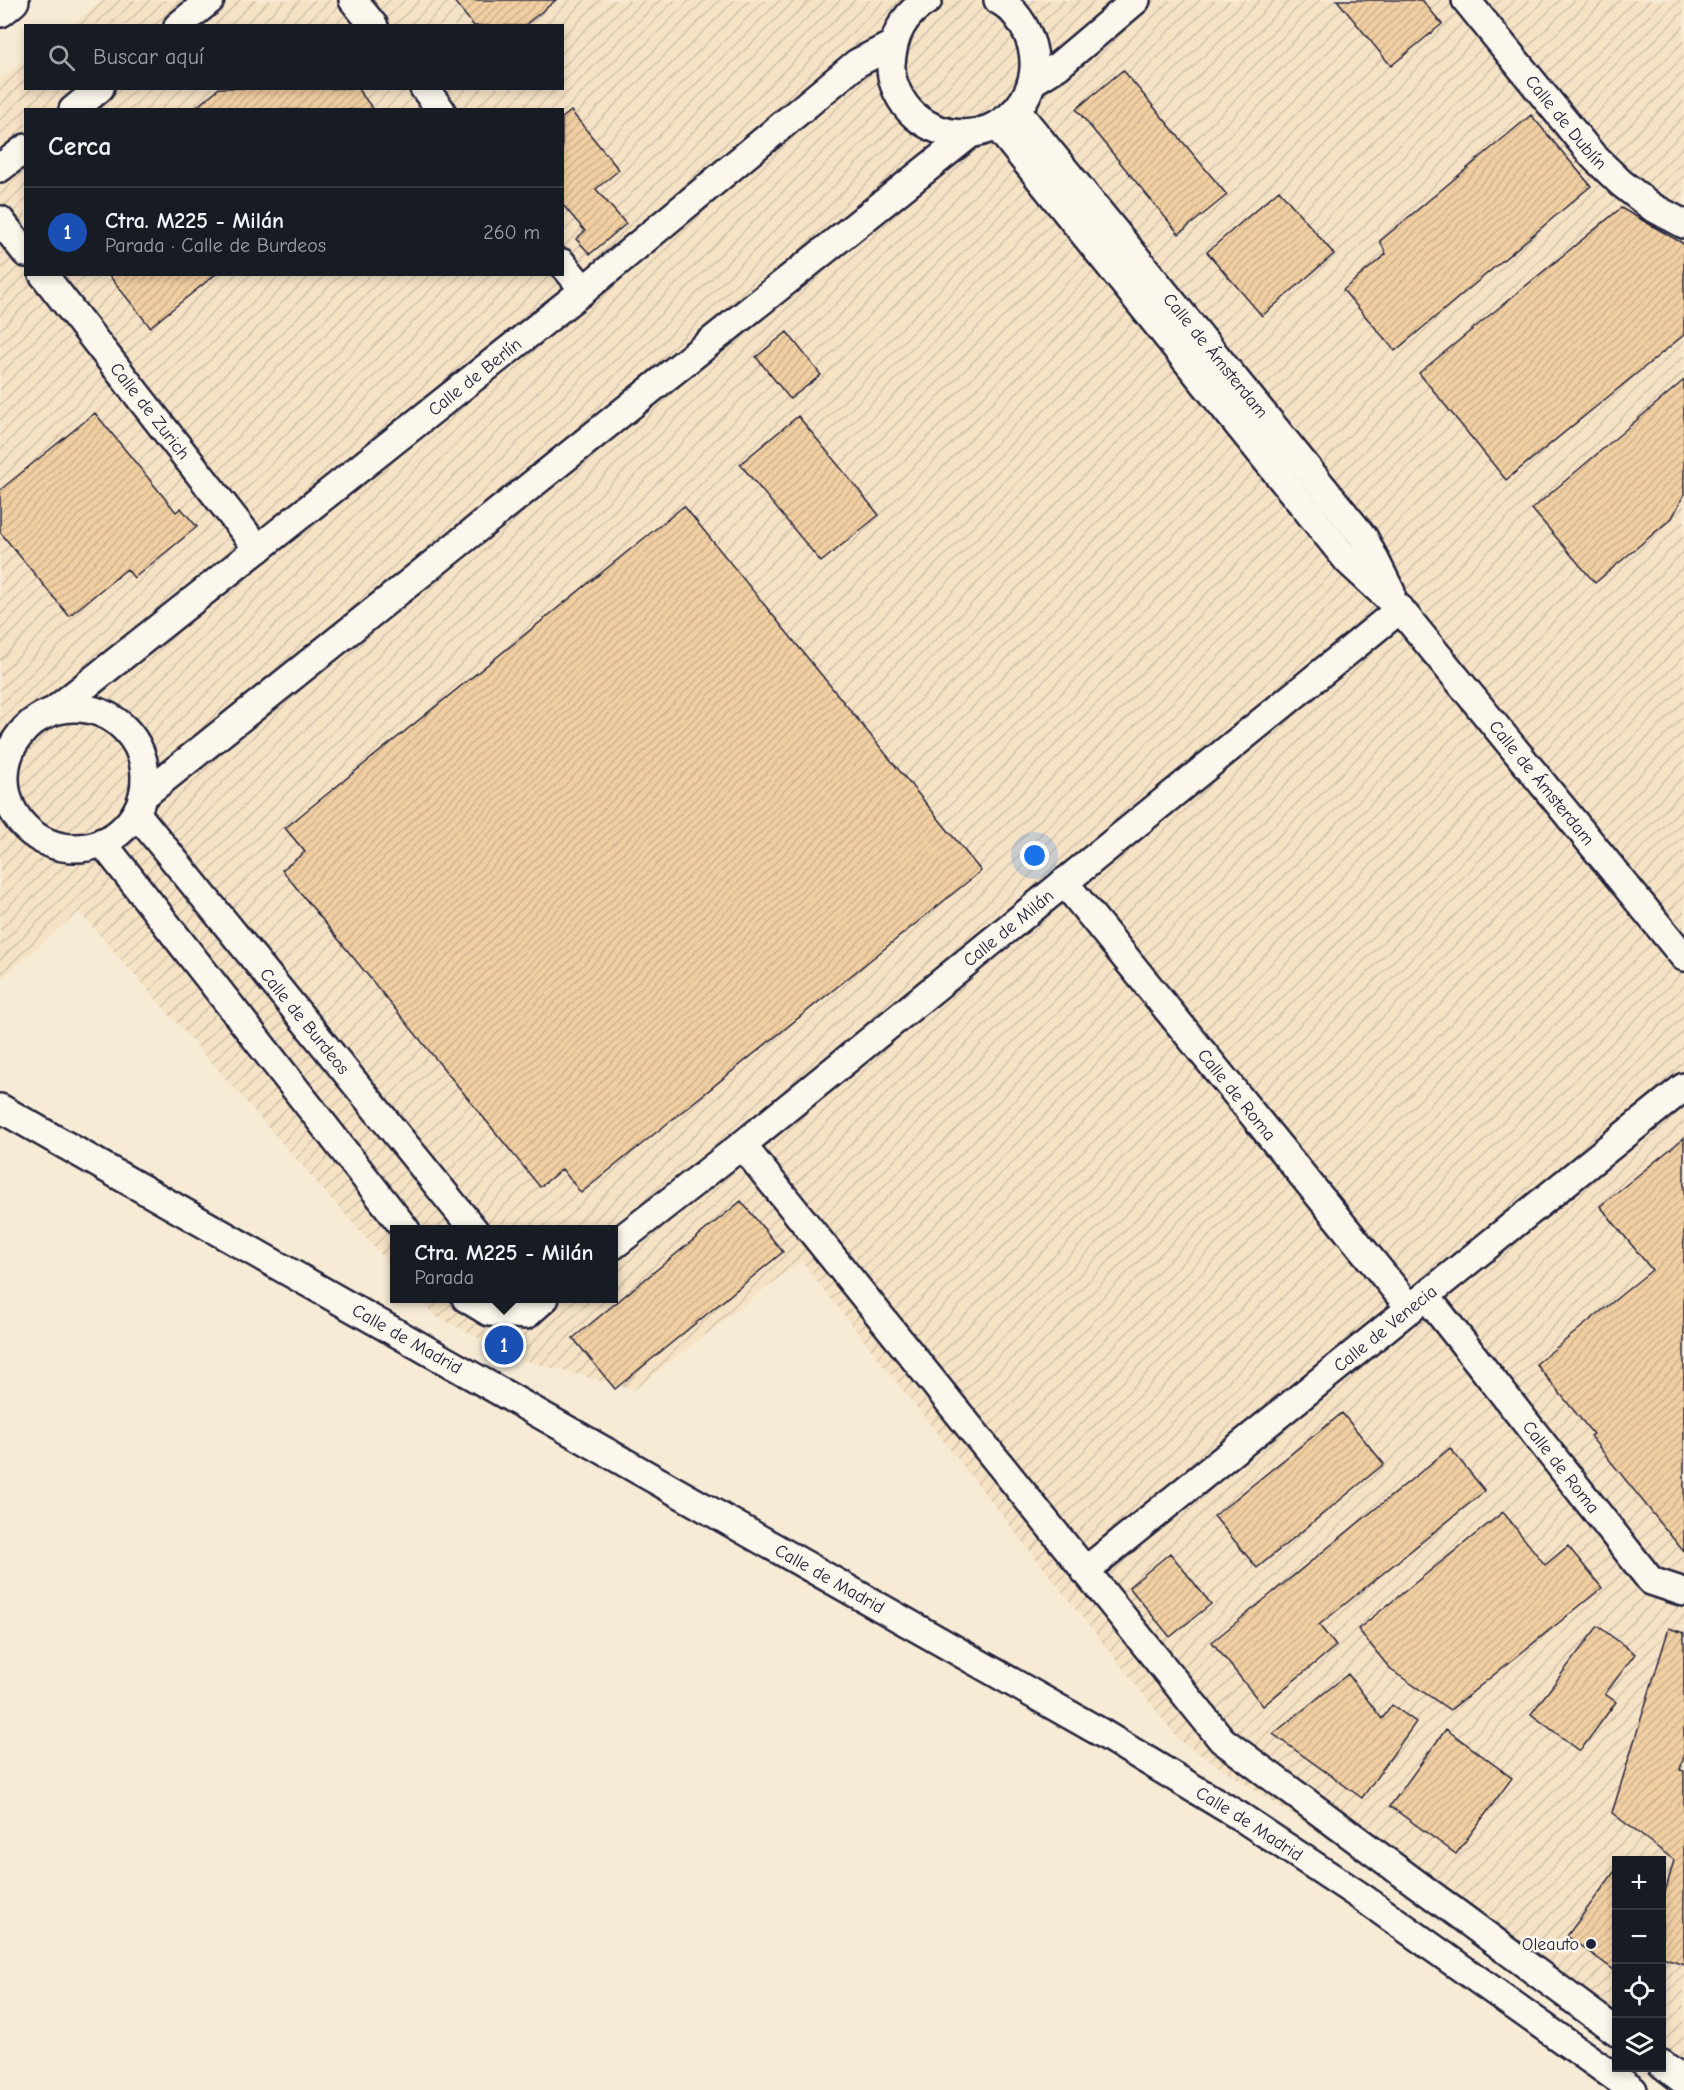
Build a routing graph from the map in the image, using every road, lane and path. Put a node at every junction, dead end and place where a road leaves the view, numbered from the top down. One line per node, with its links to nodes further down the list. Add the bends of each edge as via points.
1 (12, 0): 9 (main road)
2 (210, 0): 10 (street)
3 (353, 0): 11 (street)
4 (928, 0): 8 (street)
5 (998, 0): 13 (street, via 1018,17 1030,37 1035,59)
6 (1137, 0): 13 (street, via 1058,66)
7 (1466, 0): 23 (street, Calle de Dublín, via 1593,156 1645,201)
8 (898, 9): 12 (street)
9 (0, 10)
10 (180, 24)
11 (372, 24)
12 (892, 45): 19 (street, via 893,79 908,110 936,129); 27 (street, Calle de Berlín, via 857,63)
13 (1032, 82): 18 (street)
14 (98, 90): 16 (street)
15 (426, 90): 17 (street)
16 (75, 108)
17 (439, 108)
18 (1007, 118): 19 (street); 29 (street, Calle de Ámsterdam, via 1348,561)
19 (970, 134): 32 (street)
20 (24, 150): 21 (street)
21 (0, 168)
22 (0, 220): 24 (street)
23 (1684, 224)
24 (24, 250)
25 (564, 265): 27 (street)
26 (45, 276): 28 (street, Calle de Zurich)
27 (584, 290): 28 (street, Calle de Berlín)
28 (258, 549): 30 (street, Calle de Berlín)
29 (1400, 609): 34 (street, Calle de Milán); 35 (street, Calle de Ámsterdam)
30 (55, 710): 31 (street, via 26,728); 32 (street, via 97,711 116,721 131,736 141,754 145,775)
31 (4, 759): 33 (street, via 9,801 20,821 36,836 57,845 80,848)
32 (139, 804): 33 (street, via 121,831); 40 (street, Calle de Burdeos)
33 (102, 842): 39 (street)
34 (1064, 882): 38 (street, Calle de Milán); 42 (street, Calle de Roma)
35 (1684, 957)
36 (1684, 1087): 42 (street, Calle de Venecia)
37 (0, 1108): 50 (street, Calle de Madrid, via 1241,1816)
38 (742, 1145): 41 (street, Calle de Milán); 45 (street)
39 (402, 1225)
40 (470, 1225)
41 (618, 1242)
42 (1419, 1302): 45 (street, Calle de Venecia); 46 (street, Calle de Roma, via 1651,1581)
43 (473, 1303): 44 (street, via 489,1312 526,1315)
44 (540, 1303)
45 (1085, 1571): 47 (street, via 1222,1740)
46 (1684, 1592)
47 (1612, 2027)
48 (1666, 2067): 49 (street)
49 (1684, 2081)
50 (1633, 2090)

